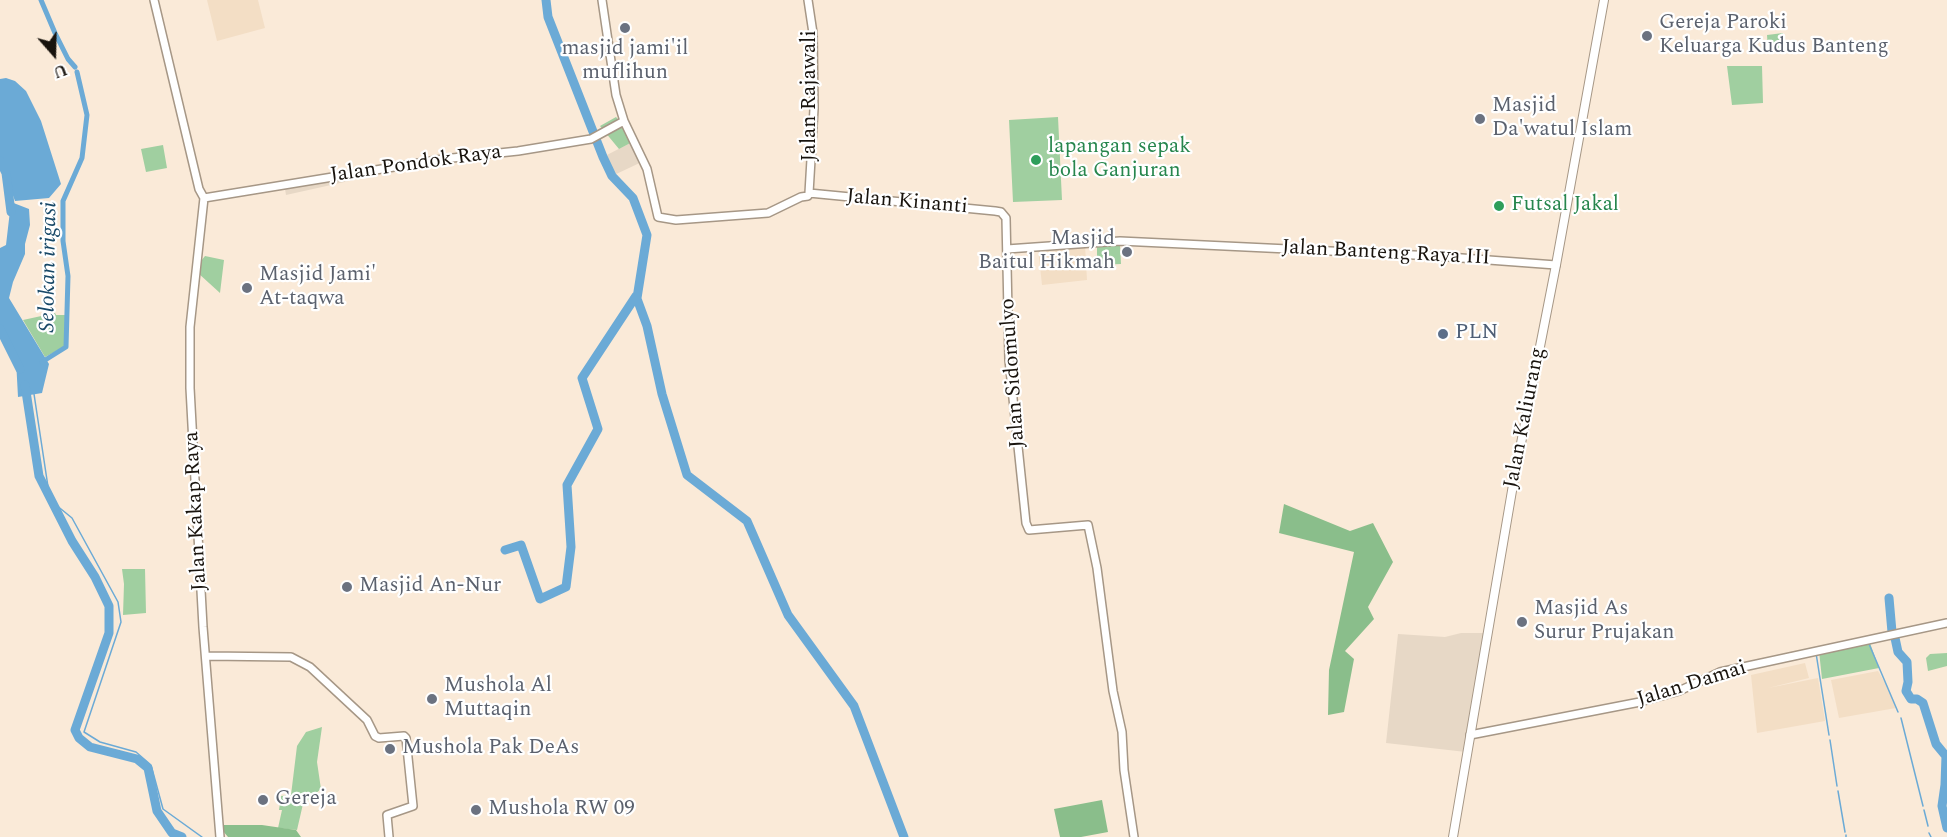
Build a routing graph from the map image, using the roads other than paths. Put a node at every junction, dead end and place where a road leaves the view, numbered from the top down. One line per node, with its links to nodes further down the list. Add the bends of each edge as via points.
1 (154, 0): 7 (street)
2 (602, 0): 5 (street, via 613,82)
3 (808, 0): 6 (street, Jalan Rajawali, via 814,97)
4 (1604, 0): 10 (main road, Jalan Kaliurang)
5 (625, 123): 6 (street, via 647,169 658,217 676,220 768,213); 7 (street, Jalan Pondok Raya, via 591,139)
6 (809, 193): 8 (street, Jalan Kinanti)
7 (204, 198): 12 (street, Jalan Kakap Raya, via 190,334 190,388)
8 (1004, 215): 9 (street, Jalan Sidomulyo)
9 (1007, 249): 10 (street, Jalan Banteng Raya III, via 1120,241); 16 (street, Jalan Sidomulyo, via 1009,360 1029,531 1088,525 1122,732)
10 (1556, 265): 13 (main road, Jalan Kaliurang)
11 (1947, 623): 13 (street, Jalan Damai, via 1720,672 1679,691 1640,702)
12 (207, 656): 14 (street, Jalan Kakap Raya); 15 (street, via 291,657 303,663 367,720 375,736 404,736 413,806 387,814)
13 (1470, 735): 17 (main road, Jalan Kaliurang)
14 (220, 837)
15 (389, 837)
16 (1134, 837)
17 (1453, 837)

